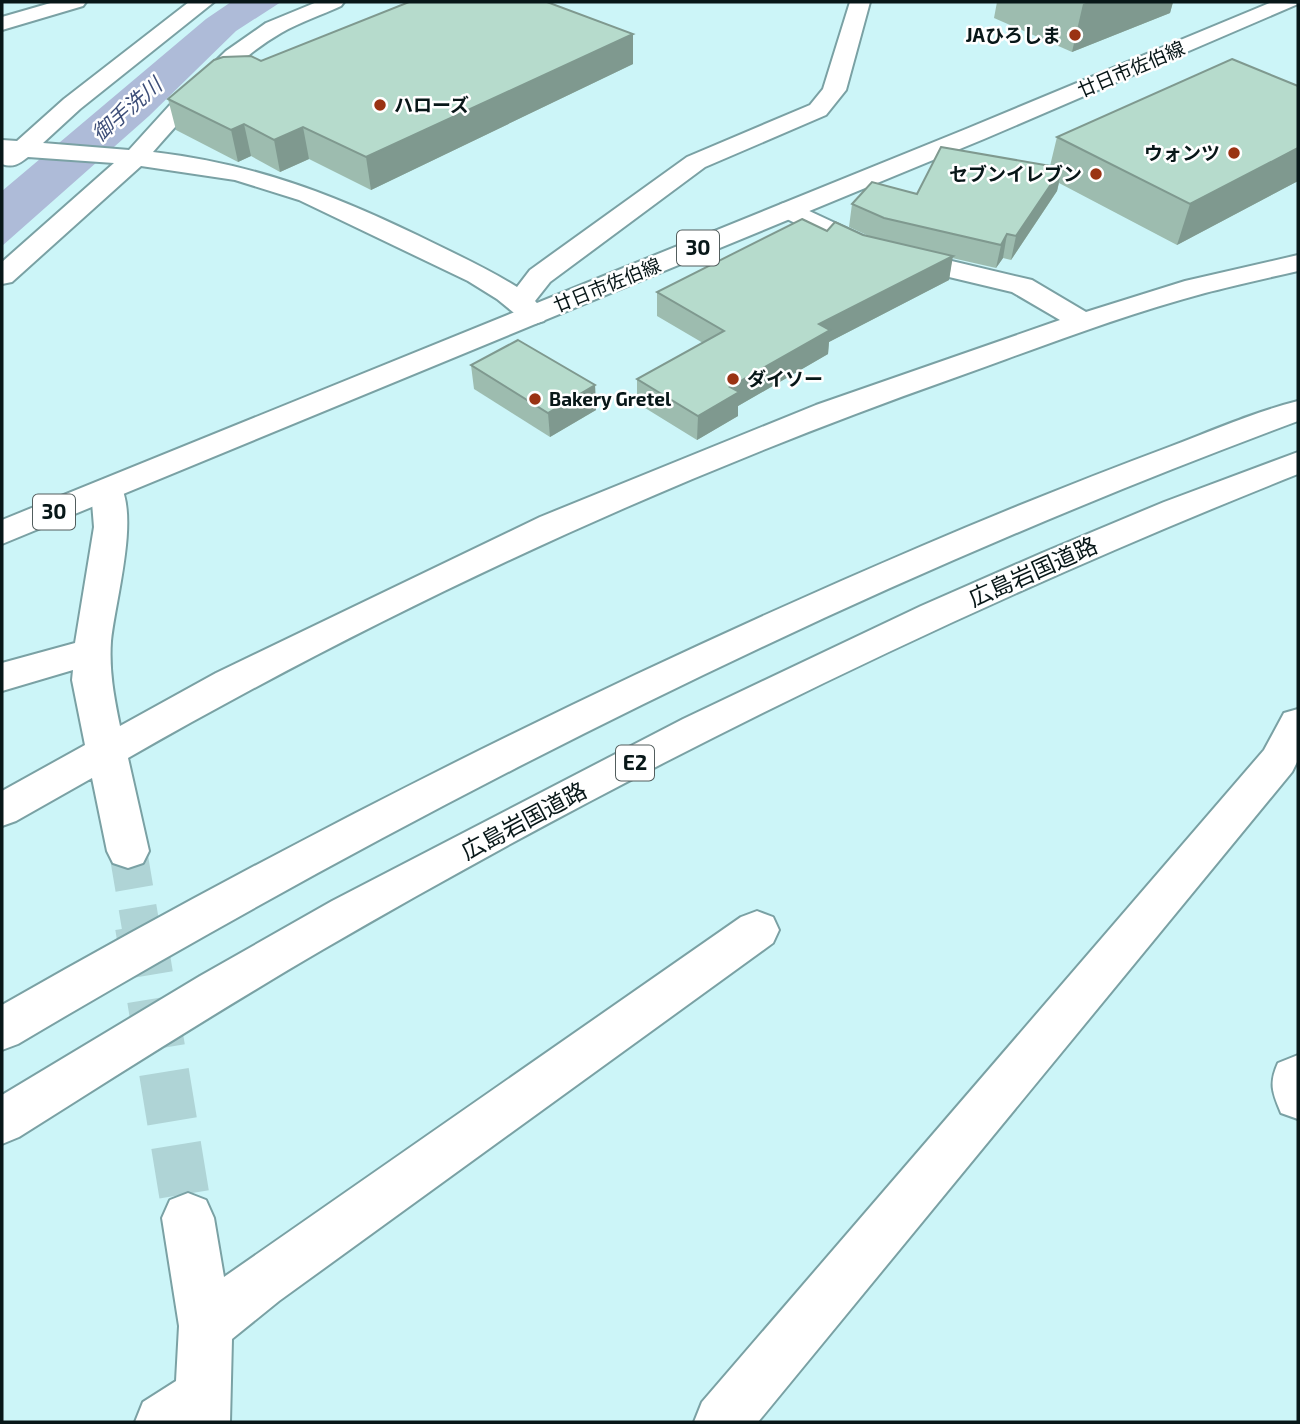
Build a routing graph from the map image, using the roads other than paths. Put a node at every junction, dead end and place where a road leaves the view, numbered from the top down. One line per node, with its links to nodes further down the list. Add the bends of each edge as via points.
1 (76, 2): 6 (main road)
2 (204, 2): 7 (main road)
3 (334, 2): 8 (main road, via 274,28 234,56)
4 (860, 2): 13 (main road, via 834,90 823,105 696,162 547,271 529,288)
5 (1289, 2): 10 (main road, 廿日市佐伯線 / 30)
6 (2, 24)
7 (18, 148): 8 (main road); 9 (main road)
8 (126, 157): 12 (main road); 13 (main road, via 226,171 309,195 487,279)
9 (2, 167)
10 (790, 210): 13 (main road, 廿日市佐伯線 / 30); 14 (main road, via 871,250 1022,286)
11 (1298, 263): 14 (main road, via 1195,287)
12 (2, 276)
13 (527, 309): 17 (main road, 廿日市佐伯線 / 30)
14 (1083, 322): 22 (main road, via 827,412 552,525 229,683)
15 (1298, 410): 26 (main road, via 1035,510 877,578 538,738 302,858)
16 (1298, 463): 29 (main road, 広島岩国道路 / E2, via 1082,550 923,621 583,789 345,916)
17 (107, 490): 18 (main road, 廿日市佐伯線 / 30); 19 (main road, via 111,527)
18 (2, 533)
19 (92, 651): 20 (main road); 22 (main road, via 91,680)
20 (2, 677)
21 (1298, 723): 33 (main road, via 1278,761)
22 (107, 753): 23 (main road); 24 (main road)
23 (2, 810)
24 (128, 851)
25 (757, 930): 31 (main road, via 260,1282)
26 (2, 1029)
27 (1298, 1077): 28 (main road)
28 (1298, 1097)
29 (2, 1121)
30 (188, 1218): 31 (main road)
31 (205, 1326): 32 (main road)
32 (190, 1413)
33 (722, 1422)

